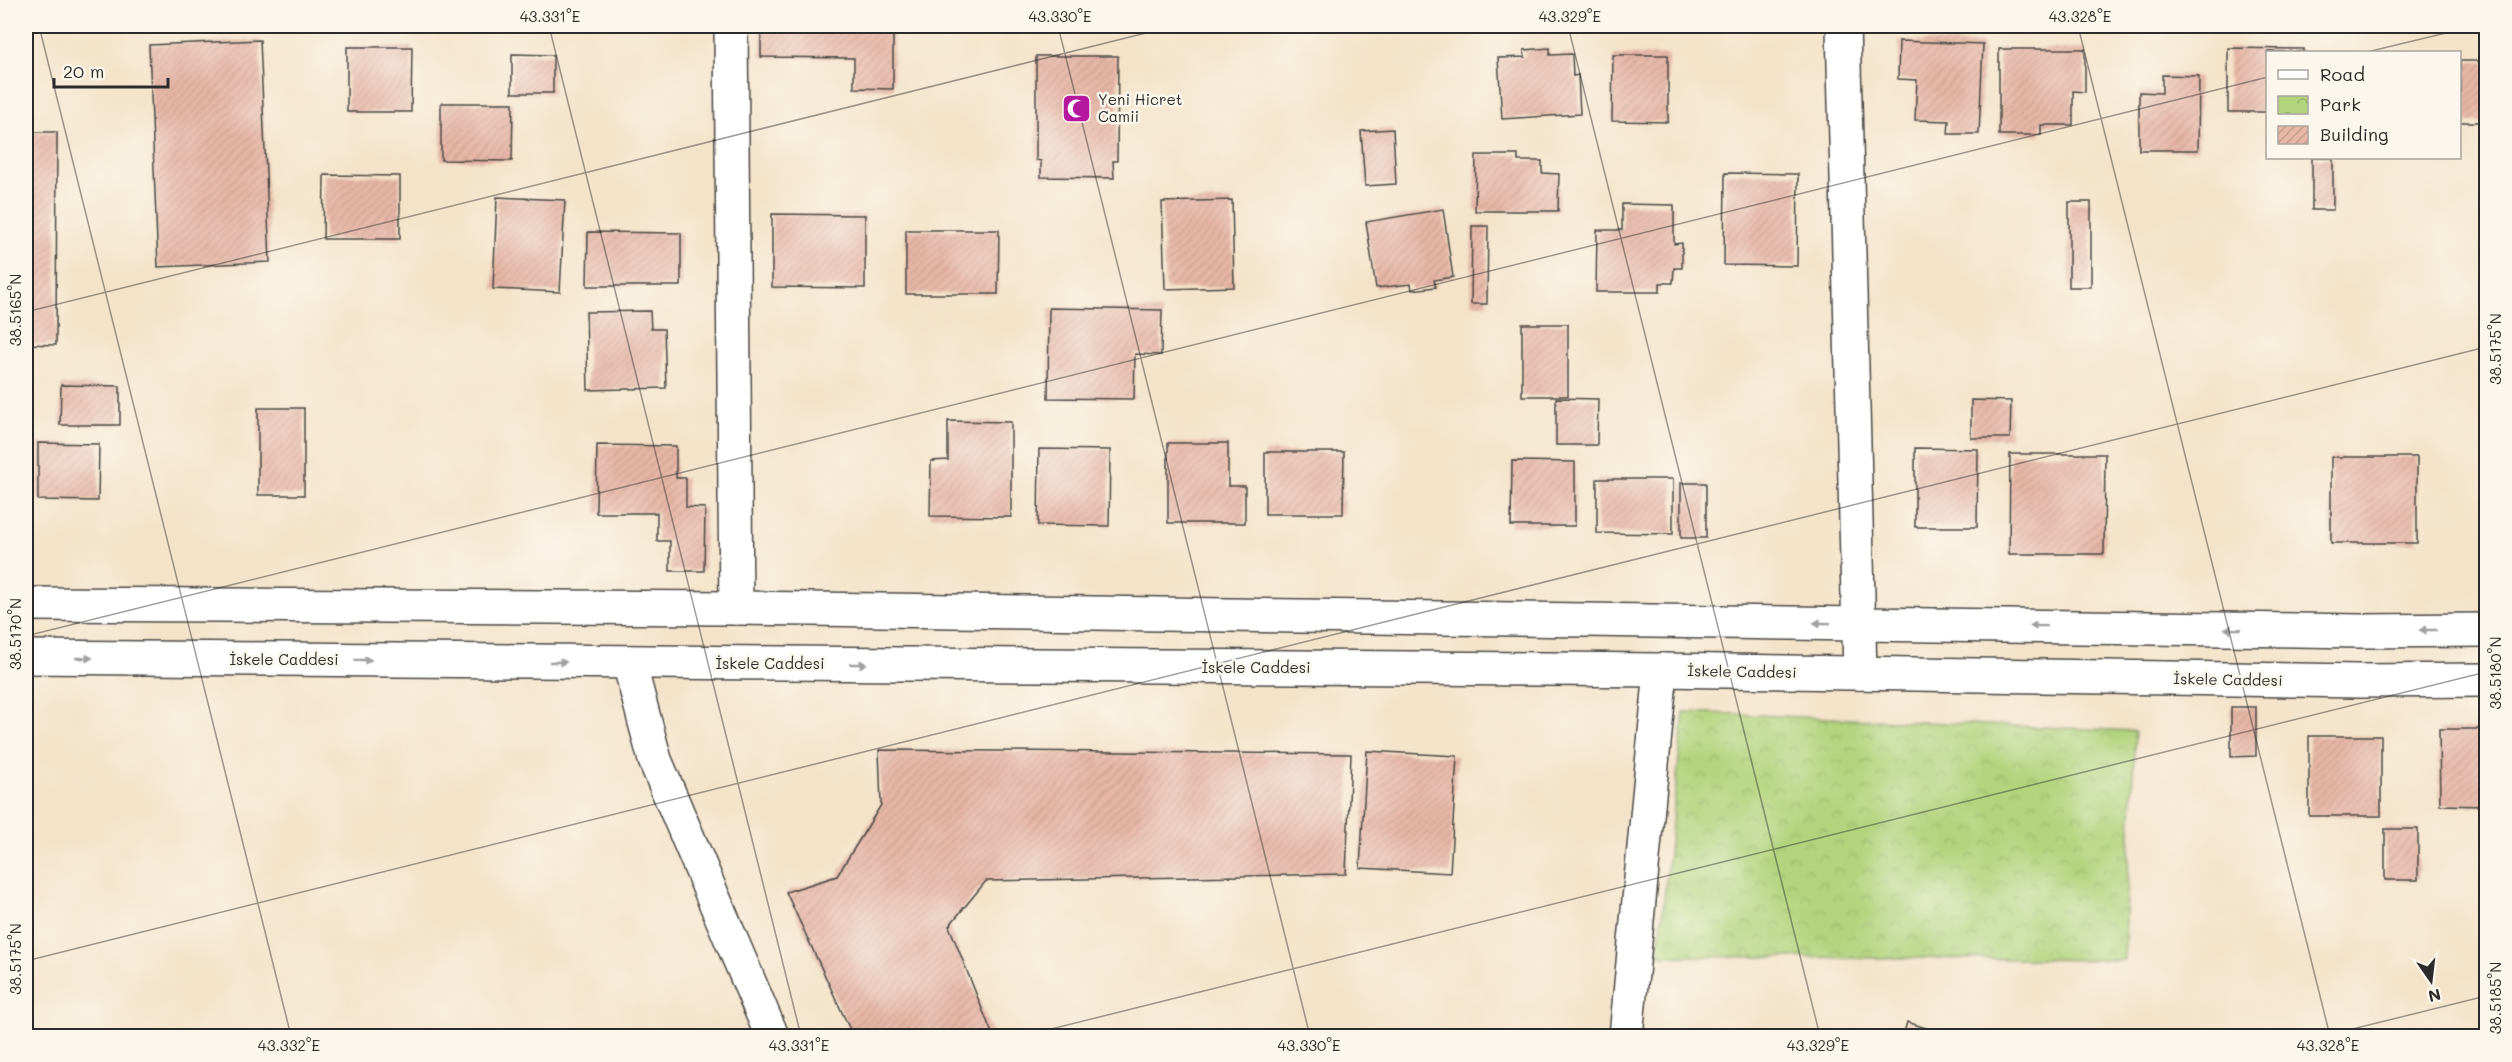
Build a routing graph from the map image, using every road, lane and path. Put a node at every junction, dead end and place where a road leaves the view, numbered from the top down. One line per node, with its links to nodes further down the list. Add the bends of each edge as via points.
1 (731, 26): 4 (main road)
2 (1843, 26): 5 (main road)
3 (26, 604): 4 (main road)
4 (736, 608): 5 (main road, one-way to 4)
5 (1860, 623): 6 (main road, one-way to 5); 10 (main road)
6 (2487, 630)
7 (26, 657): 8 (main road, İskele Caddesi, one-way to 8)
8 (629, 662): 9 (main road, İskele Caddesi, one-way to 9); 12 (main road, via 655,760)
9 (1662, 670): 10 (main road, İskele Caddesi); 13 (main road)
10 (1860, 673): 11 (main road, İskele Caddesi)
11 (2487, 680)
12 (772, 1036)
13 (1626, 1036)

